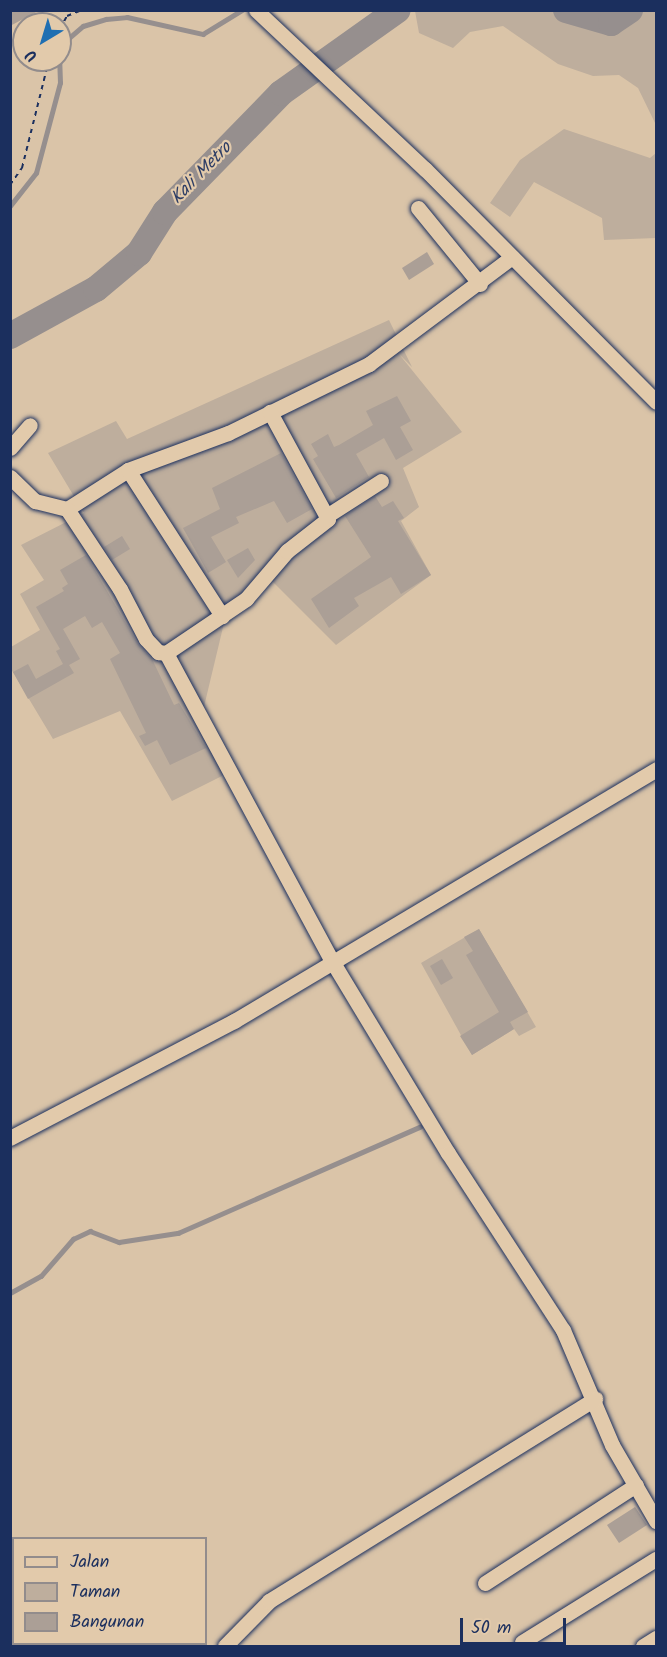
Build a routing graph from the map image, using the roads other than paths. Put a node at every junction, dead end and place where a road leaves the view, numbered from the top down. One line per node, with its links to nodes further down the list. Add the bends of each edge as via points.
1 (256, 10): 3 (street)
2 (418, 208): 4 (street)
3 (512, 257): 4 (street); 5 (street)
4 (480, 284): 6 (street, via 369,364)
5 (657, 402)
6 (270, 411): 9 (street, via 228,433); 13 (street)
7 (30, 425): 8 (street)
8 (10, 448)
9 (128, 470): 12 (street); 14 (street)
10 (10, 477): 12 (street, via 35,501)
11 (381, 481): 13 (street)
12 (67, 509): 15 (street, via 120,588 146,639 158,652)
13 (328, 515): 14 (street, via 325,523 268,570 246,600)
14 (222, 616): 15 (street)
15 (166, 653): 17 (street)
16 (657, 770): 17 (street)
17 (332, 961): 18 (street, via 224,1026); 19 (street, via 425,1116 563,1330)
18 (10, 1138)
19 (595, 1400): 20 (street, via 612,1445); 26 (street, via 269,1601)
20 (636, 1485): 21 (street); 23 (street)
21 (657, 1521)
22 (657, 1559): 25 (street)
23 (485, 1583)
24 (657, 1638): 27 (street)
25 (522, 1642)
26 (225, 1647)
27 (643, 1647)

